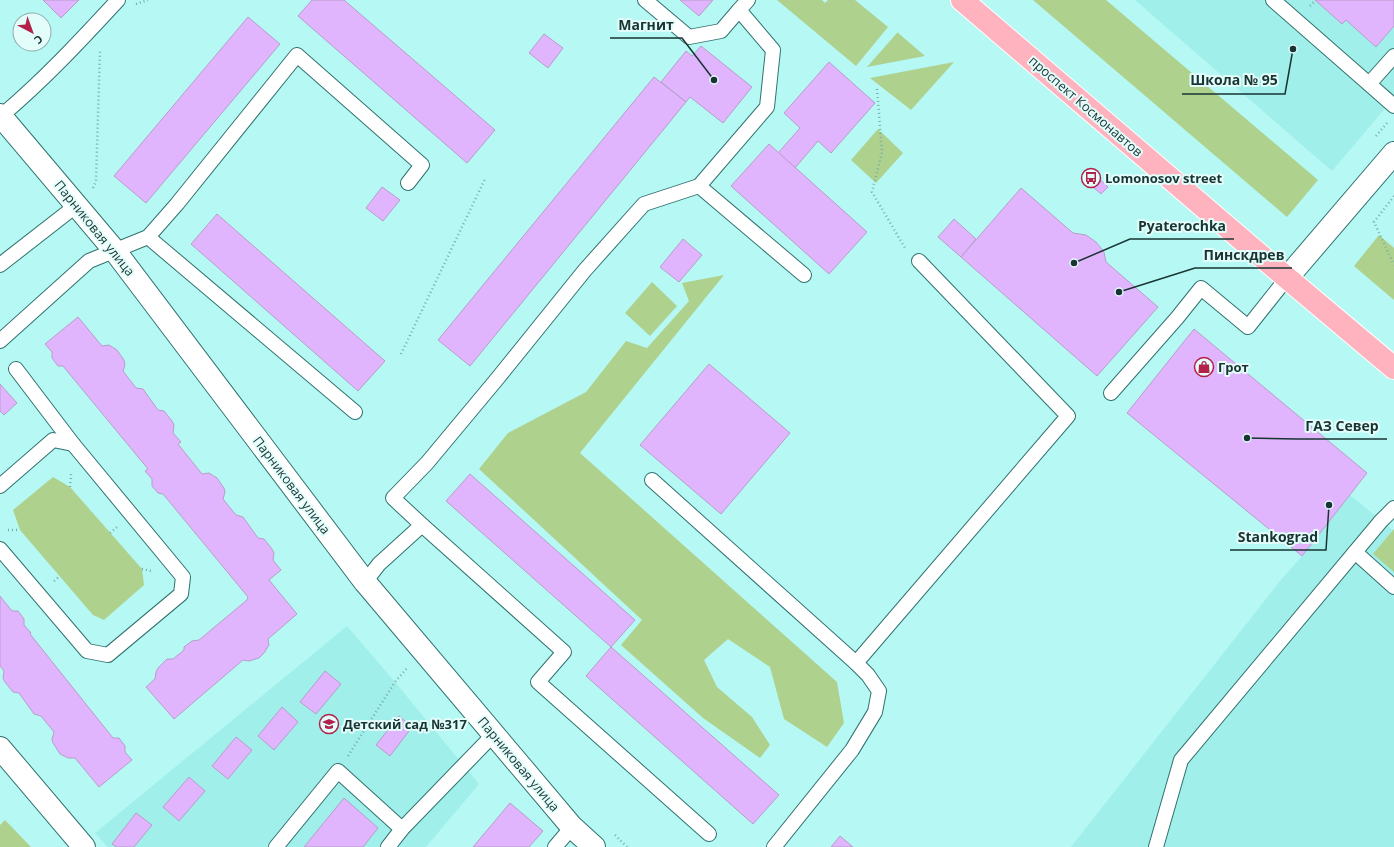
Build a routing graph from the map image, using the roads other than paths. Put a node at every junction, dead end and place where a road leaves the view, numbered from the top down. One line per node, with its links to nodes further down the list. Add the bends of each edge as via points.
1 (118, 0): 9 (lane, via 82,39)
2 (645, 0): 5 (lane, via 689,37 720,31)
3 (962, 0): 19 (main road, проспект Космонавтов)
4 (1273, 0): 7 (lane)
5 (743, 5): 12 (lane, via 773,50 767,108)
6 (1394, 56): 7 (lane)
7 (1369, 84): 8 (lane)
8 (1394, 106)
9 (0, 116): 13 (street, Парниковая улица)
10 (1394, 153): 19 (street)
11 (408, 182): 14 (lane, via 422,165 297,55)
12 (699, 186): 18 (lane); 29 (lane, via 644,204 585,270 427,463 393,498)
13 (84, 198): 15 (street, Парниковая улица); 17 (lane)
14 (148, 237): 15 (lane); 24 (lane)
15 (115, 251): 20 (lane, via 89,261); 32 (street, Парниковая улица)
16 (919, 260): 34 (lane, via 1068,416)
17 (0, 265)
18 (804, 275)
19 (1287, 278): 21 (main road, проспект Космонавтов); 23 (lane, via 1248,327 1201,288)
20 (0, 341)
21 (1394, 368)
22 (16, 369): 25 (lane)
23 (1112, 393)
24 (355, 412)
25 (73, 444): 27 (lane, via 53,440); 30 (lane, via 183,577 181,594 108,655 87,651)
26 (652, 480): 34 (lane)
27 (0, 486)
28 (1394, 508): 31 (lane)
29 (422, 525): 32 (lane, via 379,564); 39 (lane, via 564,652 538,682)
30 (0, 549)
31 (1356, 552): 33 (lane); 46 (lane, via 1181,760)
32 (365, 582): 35 (street, Парниковая улица)
33 (1394, 587)
34 (856, 663): 45 (lane, via 879,691 875,712 852,750)
35 (494, 734): 37 (street, Парниковая улица); 38 (lane)
36 (0, 748): 40 (street)
37 (572, 827): 43 (lane); 44 (street, Парниковая улица)
38 (402, 829): 41 (lane, via 338,771); 42 (lane)
39 (709, 834)
40 (84, 847)
41 (276, 847)
42 (388, 847)
43 (555, 847)
44 (594, 847)
45 (774, 847)
46 (1156, 847)

